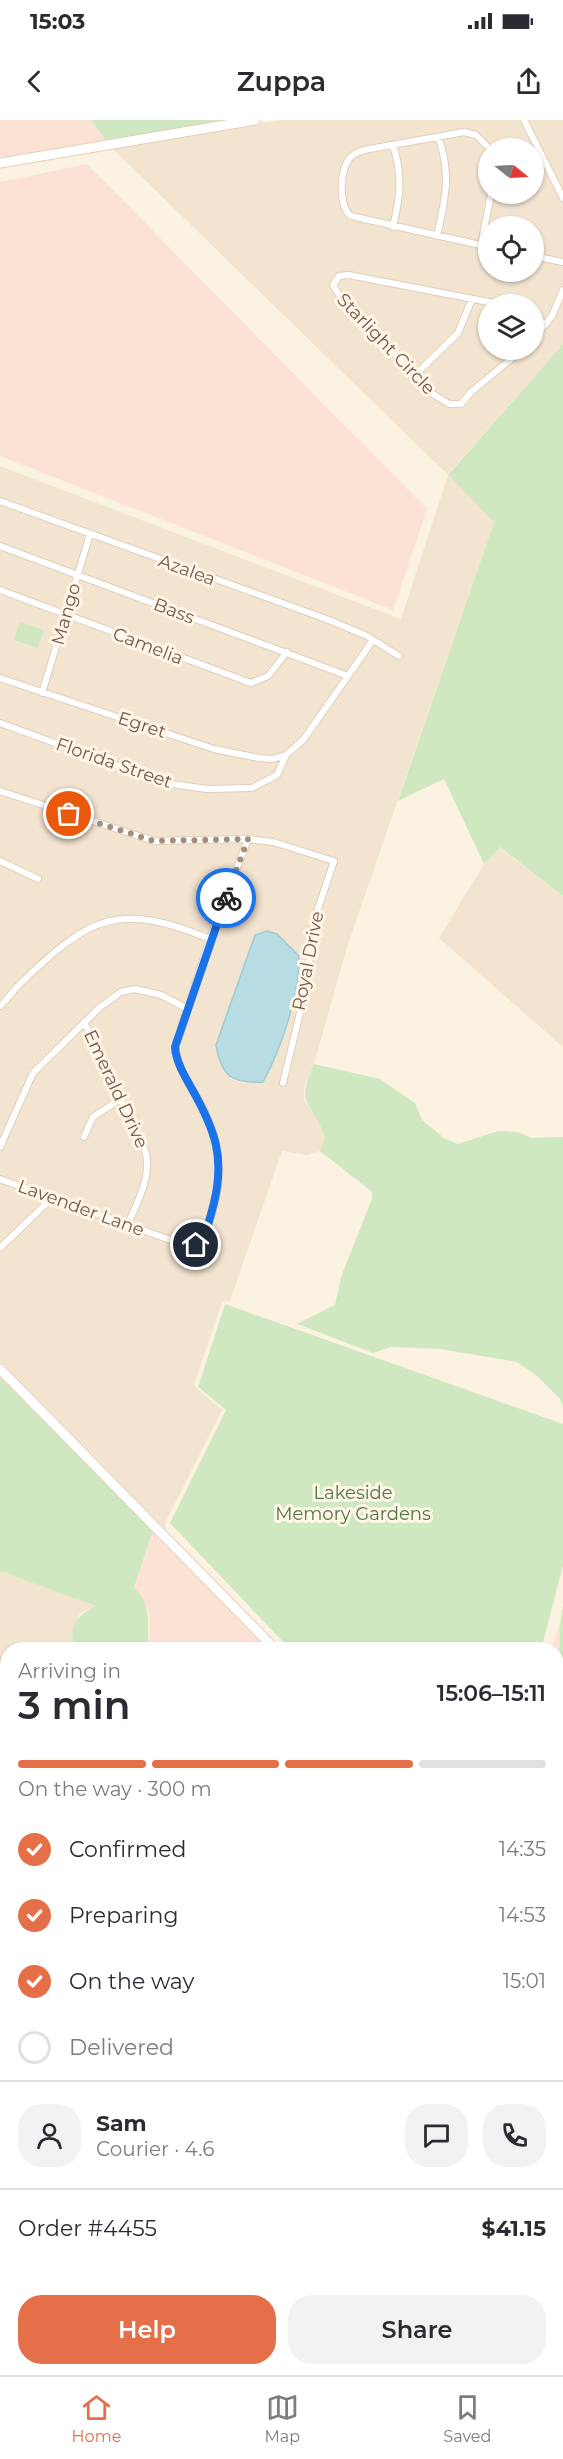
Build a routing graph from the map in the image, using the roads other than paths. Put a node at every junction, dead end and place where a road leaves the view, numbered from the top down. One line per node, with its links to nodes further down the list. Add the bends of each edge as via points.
1 (255, 120): 6 (street)
2 (524, 120): 7 (street)
3 (438, 137): 4 (street, via 469,133); 5 (street); 9 (street, via 445,154 448,182)
4 (480, 138)
5 (393, 146): 8 (street, via 401,174); 8 (street, via 364,150 350,157 344,172 343,196 345,211 351,216)
6 (0, 163)
7 (563, 198)
8 (393, 227): 9 (street)
9 (436, 236): 10 (street)
10 (478, 244)
11 (544, 258): 12 (street)
12 (563, 262)
13 (563, 290): 16 (street)
14 (472, 299): 15 (street, Starlight Circle); 18 (street, via 458,333); 18 (street, Starlight Circle, via 349,275 335,280 334,290 343,302)
15 (478, 300)
16 (545, 325)
17 (510, 360): 18 (street, Starlight Circle, via 461,404 440,400)
18 (416, 374)
19 (0, 501): 20 (street, Azalea)
20 (90, 534): 22 (street, Mango); 25 (street, Azalea, via 329,620)
21 (0, 546): 22 (street, Bass)
22 (78, 574): 24 (street, Mango); 26 (street, Bass)
23 (0, 590): 24 (street, Camelia)
24 (65, 614): 26 (street, Camelia, via 251,683 268,676); 30 (street, Mango)
25 (373, 640): 27 (street, Azalea); 28 (street, Florida Street)
26 (287, 652): 28 (street, Bass)
27 (399, 656)
28 (348, 676): 32 (street, Florida Street, via 304,739)
29 (0, 678): 30 (street, Egret)
30 (42, 693): 32 (street, Egret, via 214,749 259,758)
31 (0, 723): 32 (street, Florida Street, via 151,780 194,788 262,785 277,775)
32 (286, 755)
33 (0, 791): 34 (street, Royal Drive, via 154,841)
34 (248, 839): 37 (street, Lavender Lane); 41 (street, Royal Drive, via 273,842 334,861 316,914 307,984)
35 (0, 861): 36 (street)
36 (38, 879)
37 (210, 939): 38 (street, via 146,918 112,920 67,943); 39 (street, Lavender Lane)
38 (0, 1006)
39 (188, 1010): 40 (street, via 161,995 128,990); 47 (street, Lavender Lane, via 176,1040 176,1052 218,1145 219,1176 211,1213 201,1241 191,1246)
40 (84, 1022): 42 (street, Emerald Drive); 44 (street, via 33,1073)
41 (284, 1083)
42 (122, 1098): 43 (street, via 93,1117); 47 (street, Emerald Drive, via 148,1161)
43 (84, 1137)
44 (0, 1147)
45 (0, 1179): 46 (street, Lavender Lane)
46 (51, 1198): 47 (street, Lavender Lane); 48 (street)
47 (127, 1226)
48 (0, 1248)
49 (0, 1369): 50 (street)
50 (268, 1642)

